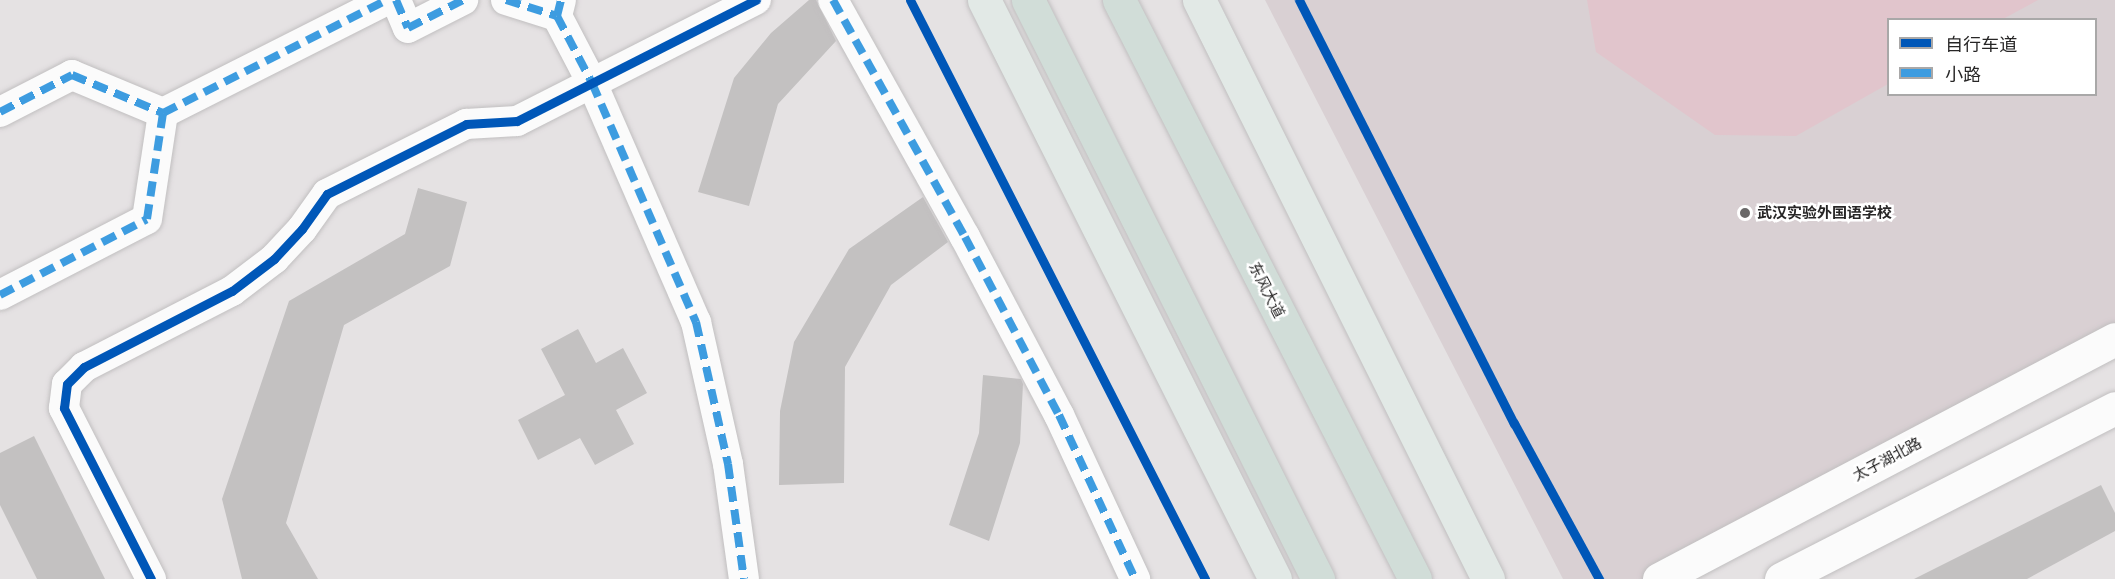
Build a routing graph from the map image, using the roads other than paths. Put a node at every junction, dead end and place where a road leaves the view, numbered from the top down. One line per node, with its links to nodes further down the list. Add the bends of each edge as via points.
1 (387, 0): 14 (street)
2 (396, 0): 3 (street, via 408,28)
3 (463, 0)
4 (506, 0): 11 (street)
5 (756, 0): 12 (street)
6 (833, 0): 20 (street, via 1053,404)
7 (984, 0): 21 (main road)
8 (1028, 0): 22 (highway)
9 (1119, 0): 23 (highway, 东风大道)
10 (1199, 0): 24 (main road)
11 (559, 8): 12 (street)
12 (592, 83): 18 (street, via 517,122 466,124 327,194 274,259 232,291 84,368 67,384 64,408); 19 (street, via 696,322 728,464)
13 (0, 112): 14 (street, via 72,75)
14 (163, 113): 15 (street, via 147,219)
15 (0, 295)
16 (2115, 339): 25 (main road, 太子湖北路)
17 (2115, 408): 26 (main road)
18 (151, 579)
19 (744, 579)
20 (1135, 579)
21 (1275, 579)
22 (1318, 579)
23 (1415, 579)
24 (1488, 579)
25 (1659, 579)
26 (1781, 579)

